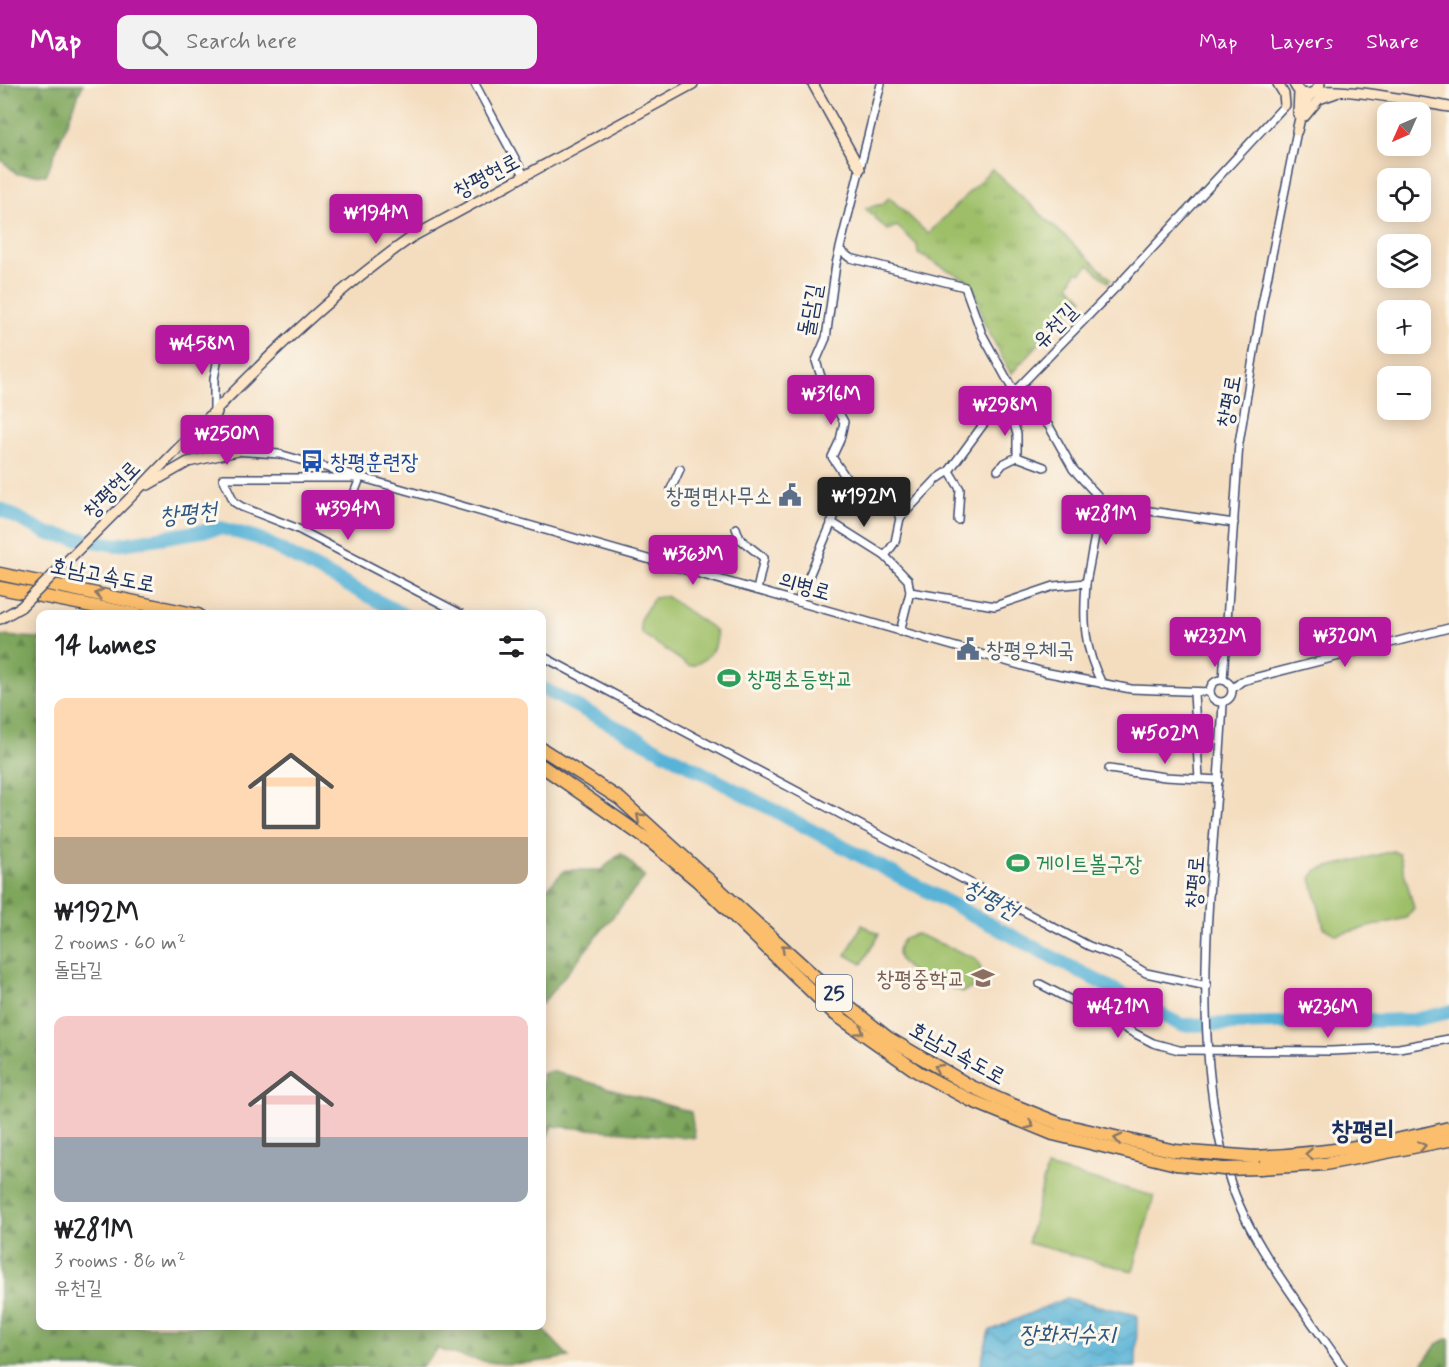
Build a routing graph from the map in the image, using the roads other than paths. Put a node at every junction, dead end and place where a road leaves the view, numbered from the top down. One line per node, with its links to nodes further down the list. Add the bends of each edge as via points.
1 (475, 84): 14 (street)
2 (693, 84): 14 (main road, 창평현로)
3 (813, 84): 13 (main road)
4 (881, 84): 13 (street)
5 (1278, 84): 10 (main road)
6 (1340, 84): 9 (main road)
7 (1295, 86): 8 (main road); 10 (main road); 12 (main road)
8 (1317, 88): 9 (main road); 12 (main road, via 1305,103)
9 (1353, 90): 11 (main road); 12 (main road, via 1319,99)
10 (1285, 105): 17 (street, 유천길)
11 (1449, 107)
12 (1297, 131): 39 (street, 창평로, via 1239,443)
13 (860, 169): 15 (street)
14 (525, 177): 20 (main road, 창평현로, via 412,237 372,265 348,283)
15 (841, 251): 17 (street, via 850,258 964,287 982,334); 38 (street, 돌담길, via 832,282 826,338 816,361 824,386 844,422 832,457 849,482)
16 (220, 342): 21 (street)
17 (1014, 392): 19 (street, 유천길); 35 (street, via 1049,426 1073,469)
18 (965, 398): 22 (street, via 983,404)
19 (1006, 399): 22 (street, 유천길); 25 (street, via 1017,434)
20 (224, 402): 21 (main road, 창평현로); 24 (main road, via 213,420 214,438 220,447)
21 (214, 412): 23 (main road, 창평현로)
22 (991, 414): 29 (street, 유천길)
23 (186, 440): 24 (street, 의병로, via 205,450); 32 (main road, 창평현로)
24 (238, 451): 30 (street, 의병로, via 279,454); 32 (main road, via 188,462)
25 (1017, 457): 26 (street); 28 (street)
26 (1044, 467)
27 (680, 469): 31 (street)
28 (998, 470)
29 (949, 471): 36 (street, 유천길); 37 (street, via 960,489)
30 (360, 478): 34 (street); 45 (street, 의병로); 50 (street, via 223,478 234,502 242,507 296,528)
31 (671, 489)
32 (132, 495): 51 (main road, 창평현로, bridge, via 21,607)
33 (886, 499): 36 (street, via 893,503)
34 (350, 504)
35 (1101, 504): 39 (street); 43 (street)
36 (900, 518): 41 (street, via 895,542)
37 (958, 519)
38 (831, 522): 41 (street); 47 (street, 돌담길)
39 (1234, 524): 55 (street, 창평로)
40 (736, 528): 45 (street, via 740,539 764,558)
41 (885, 556): 46 (street, via 908,580)
42 (0, 574): 49 (highway, 호남고속도로, one-way to 42)
43 (1086, 583): 46 (street, via 1054,586 995,606); 56 (street, via 1083,625 1091,662)
44 (0, 588): 48 (highway, 호남고속도로)
45 (757, 590): 47 (street, 의병로)
46 (910, 592): 53 (street)
47 (798, 602): 53 (street, 의병로)
48 (112, 610)
49 (174, 610)
50 (453, 610)
51 (0, 619)
52 (1449, 628): 57 (street, via 1242,681)
53 (900, 632): 56 (street, 의병로)
54 (546, 658): 67 (street, via 1089,946 1146,973)
55 (1223, 680): 57 (street); 58 (street, via 1215,681)
56 (1102, 684): 59 (street, 의병로)
57 (1232, 689): 60 (street, via 1231,697)
58 (1210, 692): 59 (street, 의병로); 60 (street, via 1214,701)
59 (1194, 693): 64 (street)
60 (1223, 702): 65 (street, 창평로)
61 (546, 752): 72 (highway, 호남고속도로 / 25, one-way to 61, bridge, via 1175,1151 1060,1124 970,1086 888,1038 845,1004 620,799)
62 (546, 769): 72 (highway, 호남고속도로 / 25, one-way to 72, bridge, via 651,842 699,882 835,1014 918,1072 970,1100 1053,1134 1176,1164 1223,1169)
63 (1109, 769): 64 (street)
64 (1199, 779): 65 (street)
65 (1219, 780): 67 (street, 창평로)
66 (1040, 984): 69 (street, via 1153,1042 1179,1050)
67 (1207, 989): 69 (street, 창평로)
68 (1449, 1039): 69 (street, via 1399,1048 1331,1052)
69 (1208, 1049): 73 (street, 창평로, via 1217,1131 1232,1191 1251,1228)
70 (1449, 1128): 72 (highway, 호남고속도로 / 25, one-way to 72)
71 (1449, 1140): 72 (highway, 호남고속도로 / 25, one-way to 71, via 1324,1164)
72 (1258, 1162)
73 (1343, 1367)

